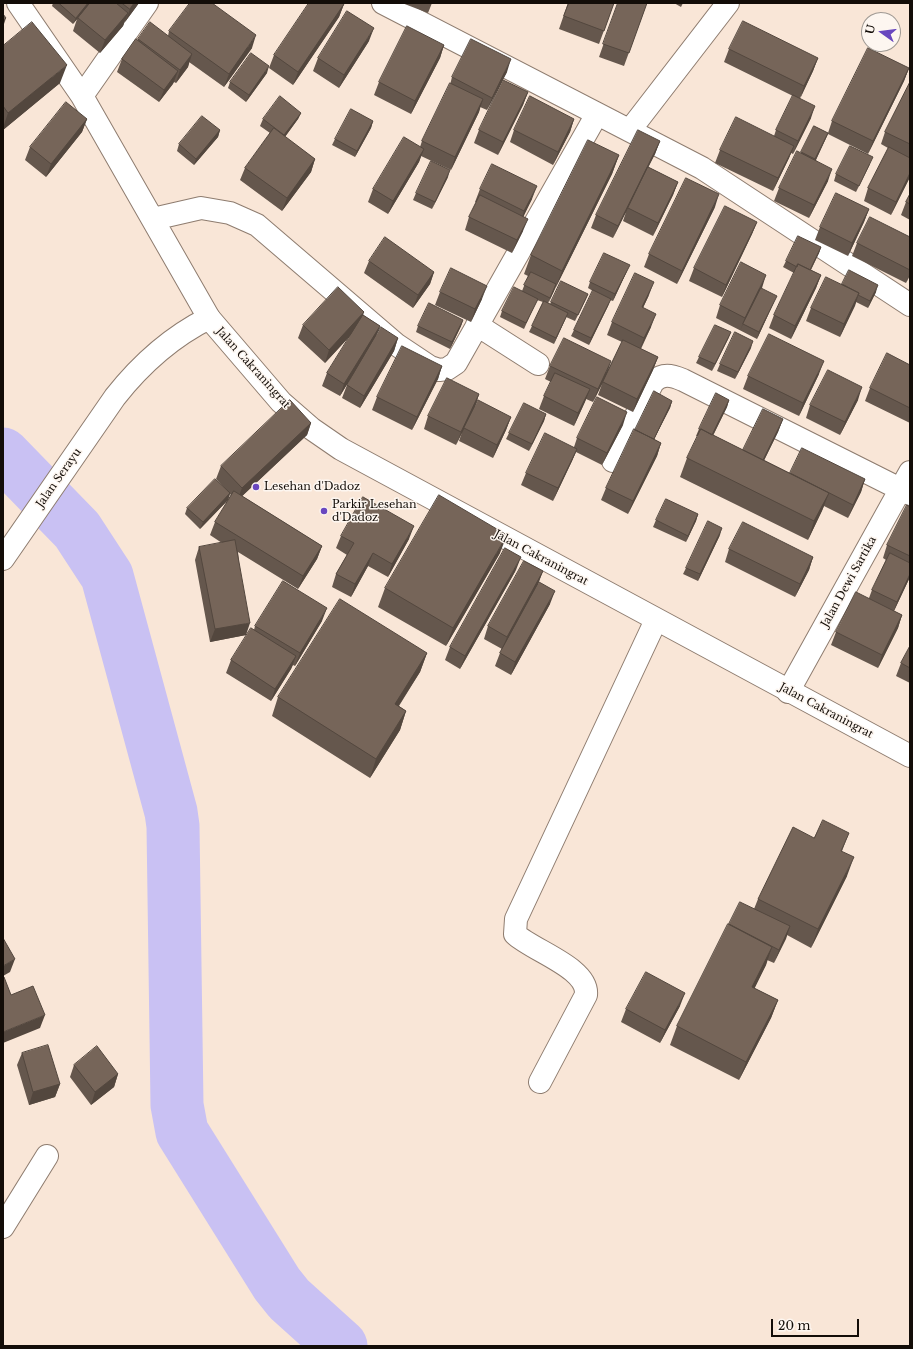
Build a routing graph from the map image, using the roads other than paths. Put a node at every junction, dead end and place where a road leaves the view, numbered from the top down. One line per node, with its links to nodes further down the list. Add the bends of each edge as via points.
1 (18, 3): 5 (street)
2 (147, 3): 5 (street)
3 (383, 3): 6 (street)
4 (728, 3): 7 (street)
5 (82, 96): 8 (street)
6 (597, 114): 7 (street); 11 (street)
7 (630, 130): 9 (street, via 702,168)
8 (153, 219): 10 (street); 11 (street, via 202,208 230,213 257,225 397,346 439,370 447,369 456,363)
9 (907, 296)
10 (209, 318): 13 (street, Jalan Cakraningrat, via 191,327 160,349); 17 (street, Jalan Cakraningrat, via 280,402 340,449)
11 (477, 325): 12 (street)
12 (538, 364)
13 (115, 397): 16 (street, Jalan Serayu)
14 (613, 461): 15 (street, via 653,382 659,376 668,375)
15 (907, 485): 18 (street, Jalan Dewi Sartika)
16 (3, 559)
17 (656, 620): 18 (street, Jalan Cakraningrat); 20 (street, via 516,918 515,934 578,974 587,988 586,995)
18 (788, 692): 19 (street, Jalan Cakraningrat)
19 (910, 756)
20 (540, 1082)
21 (47, 1156): 22 (street)
22 (5, 1218)

